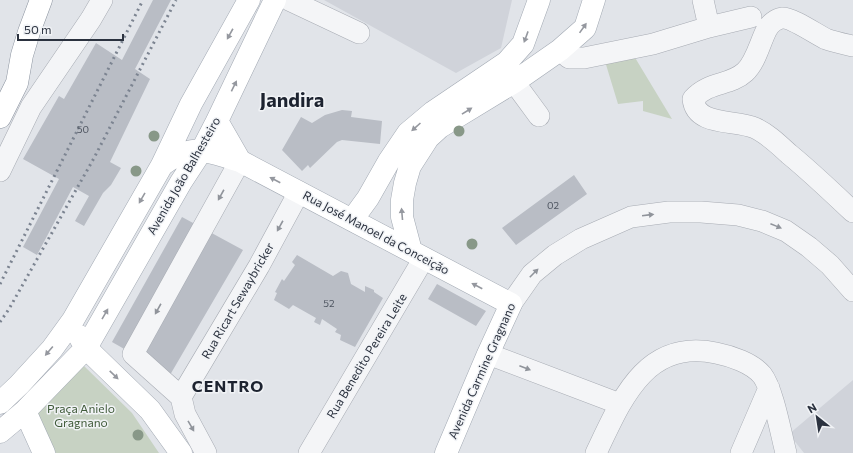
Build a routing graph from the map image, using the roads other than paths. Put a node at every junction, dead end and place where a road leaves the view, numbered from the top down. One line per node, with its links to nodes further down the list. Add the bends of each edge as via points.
1 (41, 0): 14 (main road)
2 (102, 0): 23 (street, via 31,107)
3 (249, 0): 22 (main road, Avenida João Balhesteiro, one-way to 22, via 191,104)
4 (275, 0): 19 (main road, Avenida João Balhesteiro, one-way to 4)
5 (290, 0): 11 (street)
6 (539, 0): 26 (main road, one-way to 26, via 523,44 507,62 433,112 408,133)
7 (594, 0): 13 (main road, one-way to 7, via 585,28)
8 (704, 0): 10 (street)
9 (751, 17): 10 (street)
10 (709, 27): 13 (street, via 653,44 584,58 569,58)
11 (359, 33)
12 (853, 46): 25 (street, via 827,39 789,19 781,18 772,22 752,63 744,73 709,86 693,99 694,106 700,114 753,127 766,134)
13 (560, 50): 15 (main road)
14 (22, 55): 16 (main road); 18 (main road, via 17,83)
15 (514, 82): 17 (street); 27 (main road, one-way to 15, via 402,217 402,200 410,166 428,138 440,127)
16 (0, 89)
17 (539, 116)
18 (0, 117)
19 (217, 121): 20 (main road, Avenida João Balhesteiro); 21 (main road)
20 (202, 150): 21 (main road, Rua José Manoel da Conceição); 22 (main road, via 174,156); 31 (main road, Avenida João Balhesteiro, one-way to 20)
21 (240, 161): 24 (main road, Rua José Manoel da Conceição, one-way to 21); 34 (street, one-way to 34, via 133,354)
22 (162, 165): 30 (main road, Avenida João Balhesteiro, one-way to 30)
23 (0, 171)
24 (299, 192): 26 (main road, Rua José Manoel da Conceição); 34 (street, Rua Ricart Sewaybricker, one-way to 34, via 259,266)
25 (853, 212)
26 (352, 220): 27 (main road, Rua José Manoel da Conceição)
27 (418, 255): 29 (main road, Rua José Manoel da Conceição, one-way to 27); 42 (street, Rua Benedito Pereira Leite)
28 (853, 291): 29 (street, Avenida Carmine Gragnano, one-way to 28, via 532,274 555,255 581,239 631,217 669,212 738,215 786,231 830,265)
29 (511, 304): 32 (main road, Avenida Carmine Gragnano)
30 (73, 320): 31 (main road); 35 (main road, Avenida João Balhesteiro, one-way to 35, via 52,349)
31 (86, 348): 37 (main road, Avenida João Balhesteiro); 40 (main road, one-way to 40, via 150,410)
32 (488, 354): 36 (street, one-way to 36); 43 (main road, Avenida Carmine Gragnano)
33 (768, 388): 36 (street, via 761,375 739,360 710,351 680,352 652,365 640,375); 45 (street); 46 (street)
34 (181, 397): 41 (street, one-way to 41, via 184,414)
35 (0, 403)
36 (620, 404): 44 (street)
37 (25, 410): 38 (main road, Avenida João Balhesteiro); 39 (main road)
38 (0, 432)
39 (44, 453)
40 (181, 453)
41 (206, 453)
42 (309, 453)
43 (446, 453)
44 (596, 453)
45 (741, 453)
46 (786, 453)

